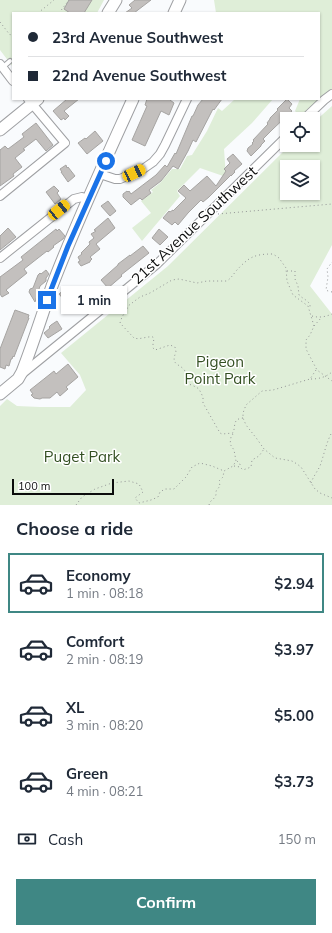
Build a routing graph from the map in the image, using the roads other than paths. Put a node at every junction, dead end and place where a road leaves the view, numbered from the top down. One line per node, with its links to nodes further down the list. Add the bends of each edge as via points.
1 (116, 0): 3 (street)
2 (180, 0): 4 (street)
3 (109, 12)
4 (174, 12)
5 (10, 61): 6 (lane)
6 (1, 66): 7 (street)
7 (8, 78)
8 (332, 94): 12 (street)
9 (133, 100): 15 (street)
10 (186, 100): 15 (street, via 165,145 153,162 120,179)
11 (33, 101): 13 (street); 16 (street, via 65,143)
12 (311, 112)
13 (0, 130)
14 (280, 143): 20 (street, 21st Avenue Southwest, via 157,264)
15 (100, 174): 17 (street)
16 (0, 196)
17 (88, 199): 18 (street, via 74,199); 19 (street, via 52,286)
18 (0, 258)
19 (27, 357): 20 (street); 21 (street)
20 (42, 358): 21 (street, 21st Avenue Southwest)
21 (20, 376): 22 (street, 21st Avenue Southwest)
22 (0, 394)

